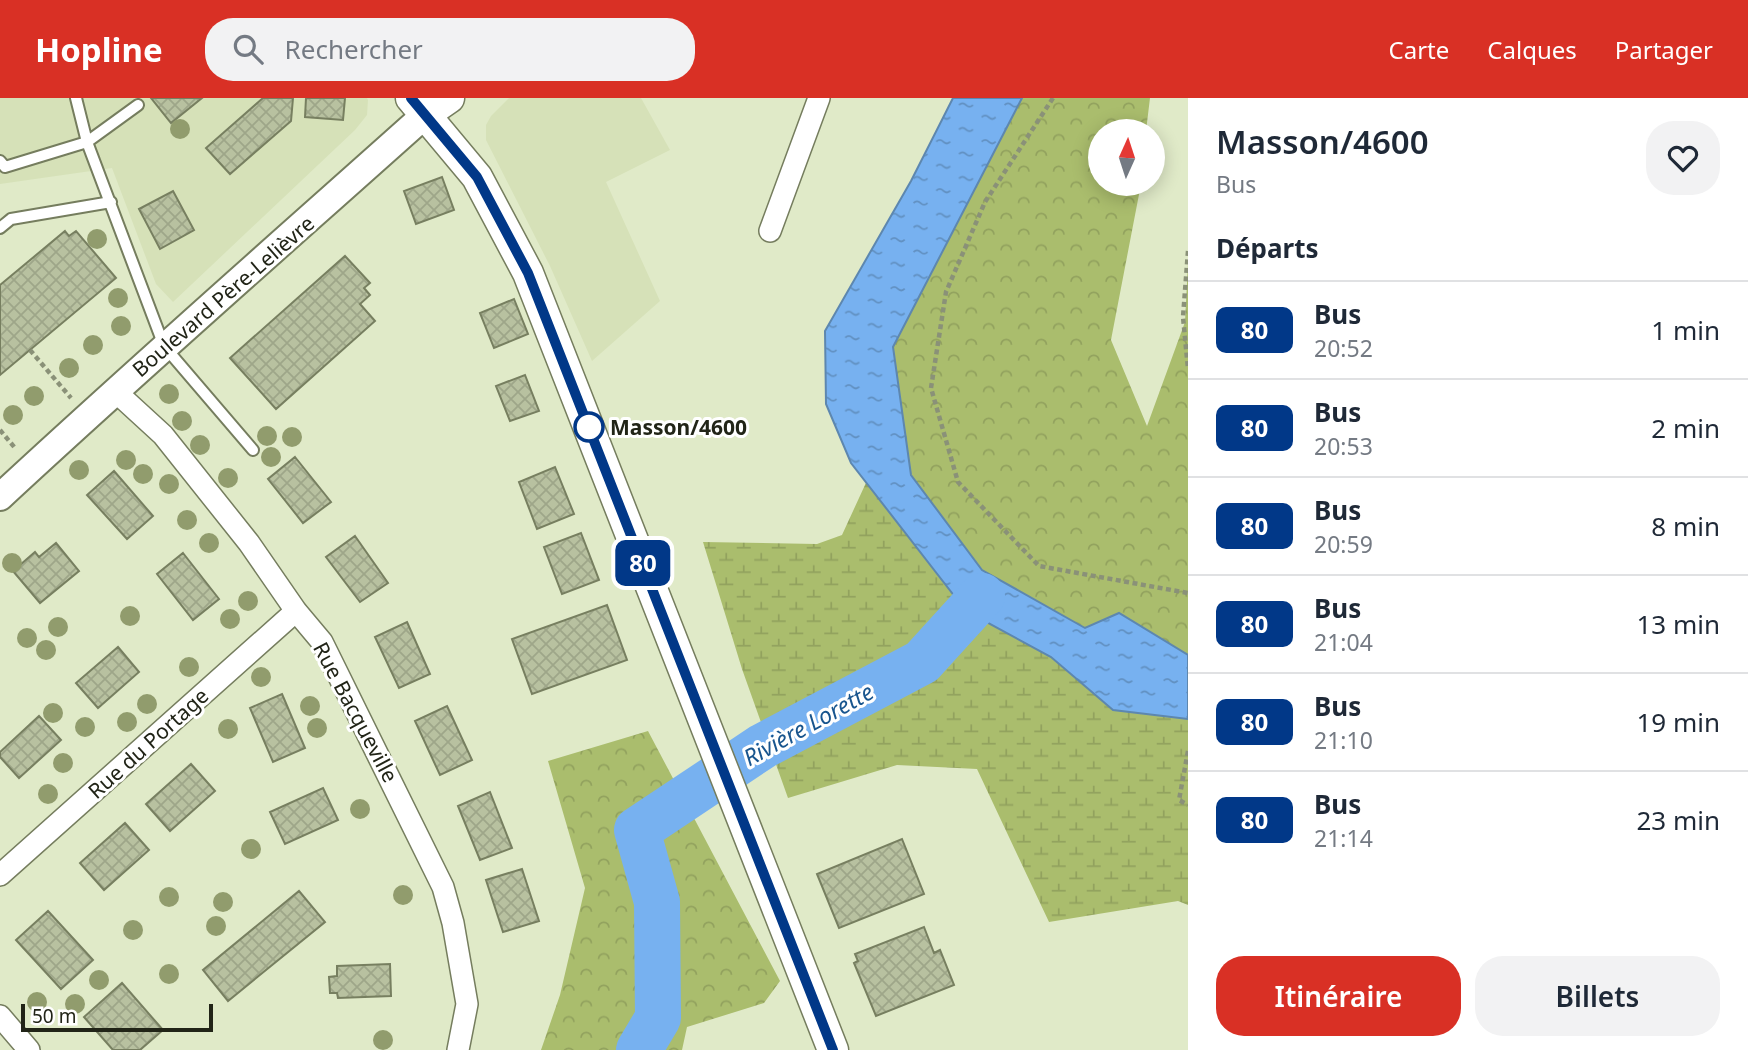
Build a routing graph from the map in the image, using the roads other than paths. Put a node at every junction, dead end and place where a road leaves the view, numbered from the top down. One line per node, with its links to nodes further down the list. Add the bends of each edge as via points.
1 (76, 98): 5 (lane)
2 (819, 98): 9 (street)
3 (429, 103): 10 (street, Boulevard Père-Lelièvre, via 363,174); 19 (main road, via 477,177 528,273)
4 (138, 105): 5 (lane)
5 (87, 142): 6 (lane, via 5,167); 7 (lane)
6 (0, 161)
7 (111, 202): 8 (lane, via 11,219); 10 (lane)
8 (0, 228)
9 (771, 231)
10 (164, 346): 11 (street, Boulevard Père-Lelièvre); 12 (lane)
11 (115, 391): 13 (street, Boulevard Père-Lelièvre); 14 (street, Rue Bacqueville, via 163,435)
12 (253, 450)
13 (0, 497)
14 (296, 611): 15 (street, Rue du Portage); 18 (street, Rue Bacqueville, via 322,642 443,887 467,1004)
15 (0, 875)
16 (0, 1016): 17 (street)
17 (29, 1050)
18 (458, 1050)
19 (833, 1050)

